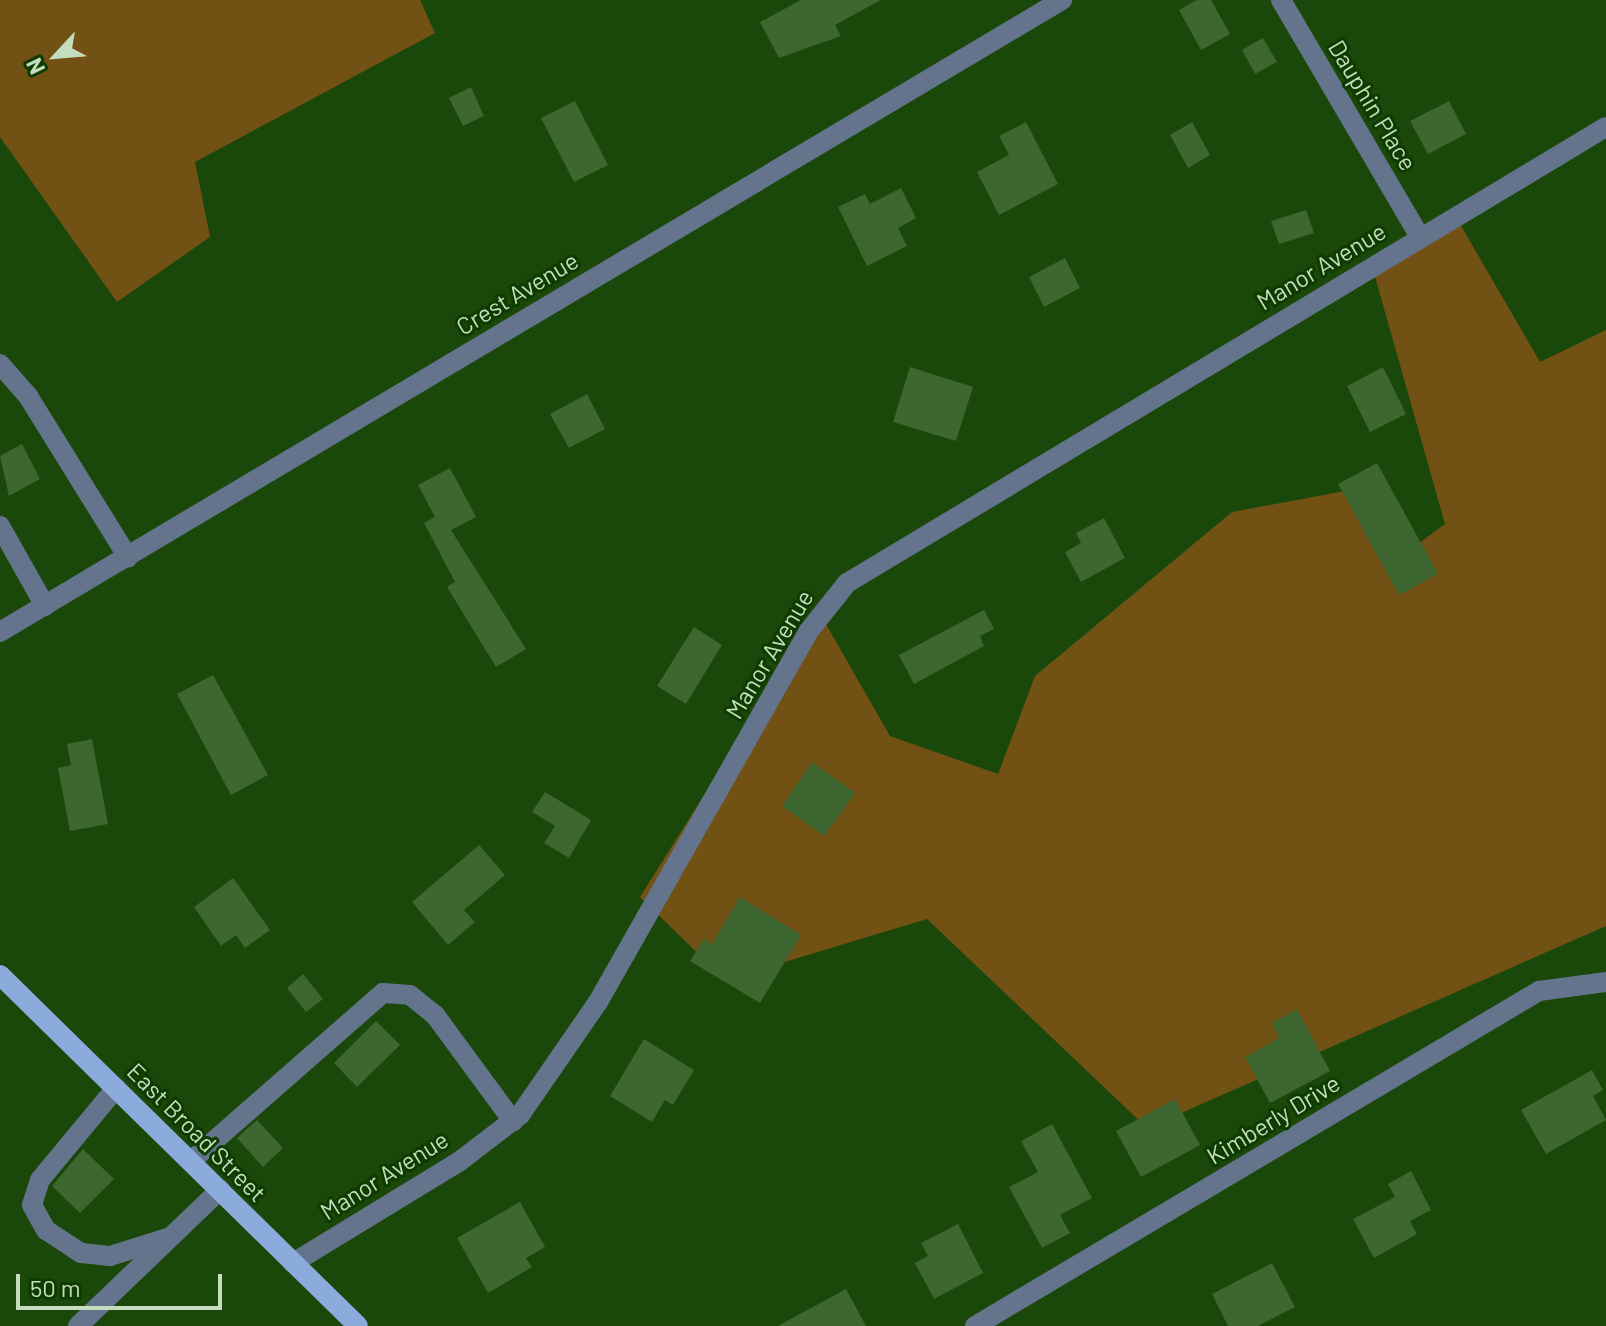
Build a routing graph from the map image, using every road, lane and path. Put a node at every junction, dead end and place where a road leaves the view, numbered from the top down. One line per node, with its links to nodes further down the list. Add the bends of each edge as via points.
1 (1062, 0): 7 (street, Crest Avenue)
2 (1281, 0): 4 (street, Dauphin Place)
3 (1606, 127): 4 (street, Manor Avenue)
4 (1420, 237): 13 (street, Manor Avenue, via 877,559 828,602 598,1002)
5 (0, 364): 7 (street, via 28,396)
6 (0, 526): 8 (street)
7 (128, 557): 8 (street, Crest Avenue)
8 (45, 606): 9 (street, Crest Avenue)
9 (0, 632)
10 (0, 975): 12 (main road, East Broad Street)
11 (1606, 982): 20 (street, Kimberly Drive, via 1539,991)
12 (116, 1088): 14 (main road, East Broad Street); 16 (street, via 40,1180 32,1205 46,1230 81,1253 110,1256)
13 (513, 1121): 14 (street, via 435,1015 410,995 383,993); 17 (street, Manor Avenue)
14 (191, 1161): 15 (main road, East Broad Street)
15 (220, 1190): 16 (street); 17 (main road, East Broad Street)
16 (167, 1238): 18 (street)
17 (293, 1263): 19 (main road, East Broad Street)
18 (78, 1326)
19 (358, 1326)
20 (975, 1326)

